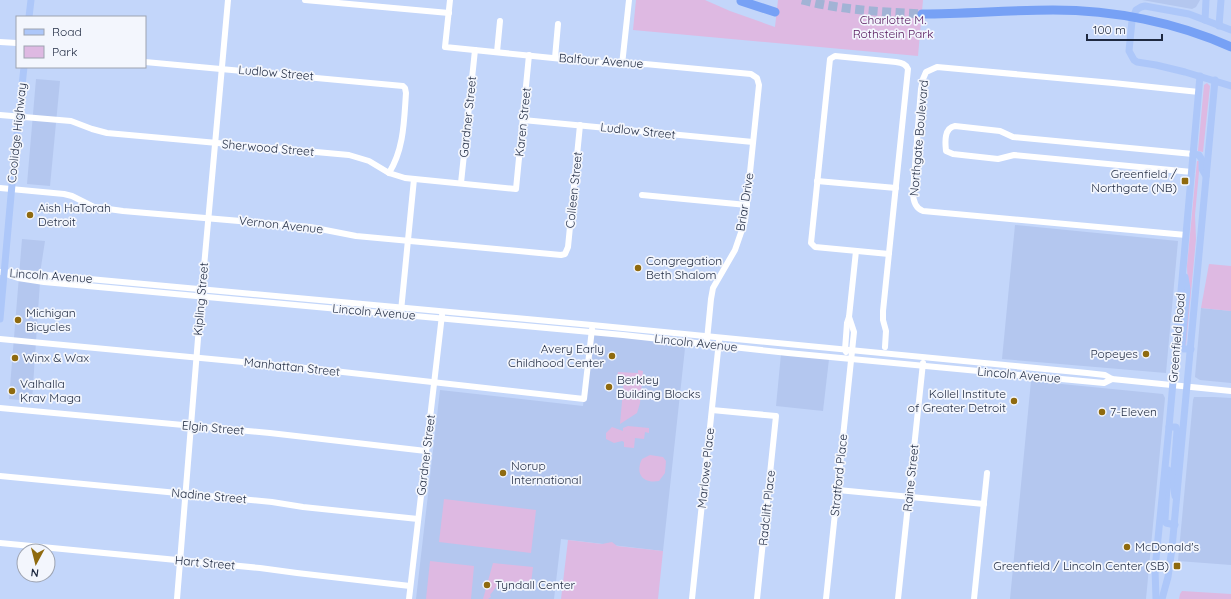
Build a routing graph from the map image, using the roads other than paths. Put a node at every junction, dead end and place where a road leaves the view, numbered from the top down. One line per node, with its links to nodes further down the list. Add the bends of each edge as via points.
1 (31, 0): 12 (main road)
2 (228, 0): 28 (street, Kipling Street)
3 (305, 0): 10 (street)
4 (450, 0): 10 (street)
5 (629, 0): 26 (street)
6 (1206, 0): 13 (main road)
7 (1221, 0): 16 (main road)
8 (741, 1): 9 (highway)
9 (775, 12)
10 (449, 13): 21 (street, Balfour Avenue, via 445,47)
11 (922, 14): 20 (highway, via 1053,10 1111,14 1180,29)
12 (29, 16)
13 (1205, 20): 16 (main road); 29 (main road, via 1189,14 1141,7 1136,10 1132,21 1129,51 1137,62)
14 (500, 21): 22 (street)
15 (558, 24): 24 (street)
16 (1219, 26): 17 (main road)
17 (1231, 30)
18 (0, 42): 19 (street)
19 (16, 43)
20 (1231, 47)
21 (475, 50): 22 (street, Balfour Avenue); 46 (street, Gardner Street)
22 (497, 52): 23 (street, Balfour Avenue)
23 (530, 55): 24 (street, Balfour Avenue); 36 (street, Karen Street)
24 (554, 58): 26 (street, Balfour Avenue)
25 (146, 62): 28 (street, Ludlow Street)
26 (622, 65): 30 (street, Balfour Avenue, via 645,64 751,74)
27 (24, 68): 35 (main road, Coolidge Highway)
28 (222, 68): 39 (street, Kipling Street); 42 (street, Ludlow Street, via 400,85 405,88 401,145)
29 (1200, 76): 31 (main road); 33 (main road, Greenfield Road)
30 (756, 78): 38 (street, Briar Drive, via 759,86)
31 (1215, 80): 32 (main road); 43 (main road, Greenfield Road)
32 (1231, 86)
33 (1199, 92): 40 (main road, Greenfield Road); 54 (street, Northgate Boulevard, via 937,67 926,72 921,89 913,192 918,209)
34 (0, 115): 35 (street, Sherwood Street)
35 (18, 116): 39 (street, Sherwood Street, via 71,121 107,133); 49 (main road, Coolidge Highway)
36 (523, 120): 37 (street, Ludlow Street); 50 (street, Karen Street)
37 (580, 125): 38 (street, Ludlow Street); 57 (street, Colleen Street, via 568,247)
38 (753, 142): 52 (street, Briar Drive)
39 (215, 144): 42 (street, Sherwood Street, via 349,155 369,161); 53 (street, Kipling Street)
40 (1194, 154): 41 (main road, Greenfield Road); 41 (street, via 1013,137 1000,130 955,126 946,132 946,151 953,154 998,159 1014,155); 43 (main road, via 1200,155)
41 (1192, 172): 54 (main road, Greenfield Road)
42 (389, 173): 44 (street, Sherwood Street)
43 (1206, 177): 83 (main road, Greenfield Road)
44 (414, 179): 46 (street, Sherwood Street); 55 (street)
45 (817, 180): 48 (street); 48 (street, via 830,59 836,56 877,60 902,63 908,69); 56 (street, via 811,244 815,247)
46 (461, 184): 50 (street, Sherwood Street)
47 (0, 188): 49 (street, Vernon Avenue)
48 (896, 188): 58 (street)
49 (11, 189): 53 (street, Vernon Avenue, via 64,194 94,207); 60 (main road, Coolidge Highway)
50 (516, 189)
51 (642, 195): 52 (street)
52 (747, 205): 75 (street, Briar Drive, via 744,225 735,250 711,294)
53 (208, 218): 55 (street, Vernon Avenue, via 310,227 356,236); 61 (street, Kipling Street)
54 (1186, 235): 59 (main road, Greenfield Road)
55 (408, 241): 57 (street, Vernon Avenue); 63 (street)
56 (856, 251): 58 (street); 66 (street)
57 (565, 254)
58 (889, 254): 82 (street, via 883,311)
59 (1183, 267): 83 (main road, via 1187,289 1182,345 1183,349); 92 (main road, Greenfield Road)
60 (2, 272): 61 (street, Lincoln Avenue); 62 (street, Lincoln Avenue, via 18,278 44,282); 67 (main road, Coolidge Highway)
61 (202, 289): 62 (street, Kipling Street); 63 (street, Lincoln Avenue)
62 (201, 297): 65 (street, Lincoln Avenue); 86 (street, Kipling Street)
63 (401, 307): 64 (street, Lincoln Avenue); 65 (street)
64 (442, 311): 68 (street, Gardner Street); 69 (street, Lincoln Avenue)
65 (400, 315): 68 (street, Lincoln Avenue)
66 (849, 317): 84 (street); 85 (street, Stratford Place, via 854,332)
67 (0, 319)
68 (442, 319): 71 (street, Lincoln Avenue); 91 (street, Gardner Street)
69 (592, 325): 70 (street, Lincoln Avenue); 71 (street)
70 (624, 328): 72 (street, Lincoln Avenue); 74 (street)
71 (591, 333): 74 (street, Lincoln Avenue); 91 (street, Manhattan Street, via 584,399)
72 (671, 333): 73 (street, Lincoln Avenue); 78 (street)
73 (683, 334): 75 (street, Lincoln Avenue); 79 (street)
74 (623, 336): 78 (street, Lincoln Avenue)
75 (707, 336): 76 (street, Lincoln Avenue); 80 (street, Briar Drive)
76 (719, 338): 81 (street, Marlowe Place); 84 (street, Lincoln Avenue)
77 (0, 339): 86 (street, Manhattan Street)
78 (670, 340): 79 (street, Lincoln Avenue)
79 (682, 341): 80 (street, Lincoln Avenue)
80 (706, 344): 81 (street, Lincoln Avenue)
81 (718, 345): 88 (street, Lincoln Avenue); 96 (street, Marlowe Place)
82 (885, 347)
83 (1191, 349): 93 (main road, Greenfield Road)
84 (844, 350): 85 (street, Lincoln Avenue); 88 (street)
85 (852, 351): 87 (street, Lincoln Avenue); 88 (street, Stratford Place)
86 (196, 357): 91 (street, Manhattan Street); 97 (street, Kipling Street)
87 (924, 358): 89 (street, Raine Street); 90 (street, Lincoln Avenue, via 1105,375)
88 (851, 359): 89 (street, Lincoln Avenue); 103 (street, Stratford Place)
89 (923, 366): 90 (street, Lincoln Avenue, via 1104,383); 105 (street, Raine Street)
90 (1112, 379): 92 (street, Lincoln Avenue)
91 (434, 382): 99 (street, Gardner Street)
92 (1173, 385): 93 (street, Lincoln Avenue); 98 (main road, Greenfield Road)
93 (1187, 387): 94 (street, Lincoln Avenue); 107 (main road, Greenfield Road)
94 (1231, 391)
95 (0, 408): 97 (street, Elgin Street)
96 (712, 410): 115 (street, Marlowe Place); 116 (street, Radclift Place, via 776,416)
97 (191, 426): 99 (street, Elgin Street); 104 (street, Kipling Street)
98 (1169, 427): 100 (main road, Greenfield Road); 107 (main road, via 1176,427 1177,431 1173,484)
99 (426, 451): 108 (street, Gardner Street)
100 (1166, 462): 109 (main road, via 1169,471 1165,520); 120 (main road, Greenfield Road, via 1155,569)
101 (987, 473): 106 (street)
102 (0, 476): 104 (street, Nadine Street)
103 (838, 490): 105 (street); 117 (street, Stratford Place)
104 (186, 494): 108 (street, Nadine Street); 111 (street, Kipling Street)
105 (909, 497): 106 (street); 118 (street, Raine Street)
106 (984, 504): 119 (street)
107 (1176, 506): 109 (main road, Greenfield Road)
108 (418, 519): 112 (street, Gardner Street)
109 (1175, 525): 121 (main road, Greenfield Road, via 1168,577)
110 (0, 543): 111 (street, Hart Street)
111 (180, 560): 112 (street, Hart Street); 113 (street, Kipling Street)
112 (410, 586): 114 (street, Gardner Street)
113 (177, 599)
114 (409, 599)
115 (692, 599)
116 (757, 599)
117 (826, 599)
118 (898, 599)
119 (974, 599)
120 (1156, 599)
121 (1162, 599)

